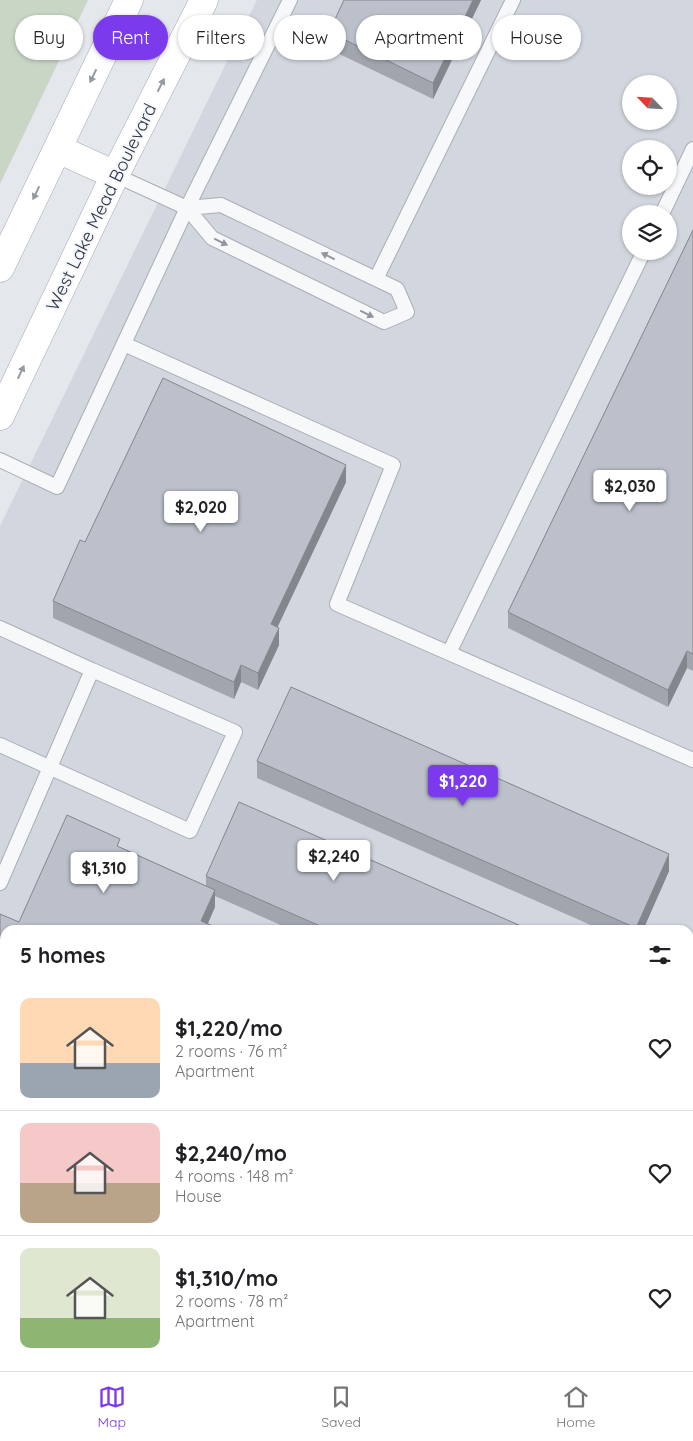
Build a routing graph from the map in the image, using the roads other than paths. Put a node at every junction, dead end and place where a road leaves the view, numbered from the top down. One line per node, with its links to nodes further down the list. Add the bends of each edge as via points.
1 (129, 0): 5 (main road, one-way to 5)
2 (204, 0): 7 (main road, West Lake Mead Boulevard, one-way to 2)
3 (290, 0): 9 (lane)
4 (513, 0): 12 (lane)
5 (58, 149): 7 (main road); 11 (main road, one-way to 11)
6 (693, 149): 8 (lane)
7 (115, 175): 9 (lane); 14 (main road, West Lake Mead Boulevard, one-way to 7)
8 (666, 205)
9 (187, 208): 12 (lane, one-way to 9, via 221,204); 12 (lane, one-way to 12, via 212,238 384,322 407,312 397,289); 13 (lane)
10 (640, 260): 17 (lane)
11 (0, 268)
12 (376, 278)
13 (124, 344): 15 (lane, via 57,487); 17 (lane, via 393,465 337,604)
14 (0, 416)
15 (0, 460)
16 (0, 628): 18 (lane)
17 (449, 653): 20 (lane)
18 (92, 670): 21 (lane); 21 (lane, via 235,732 190,830)
19 (0, 745): 21 (lane)
20 (693, 760)
21 (50, 768): 22 (lane)
22 (0, 883)

